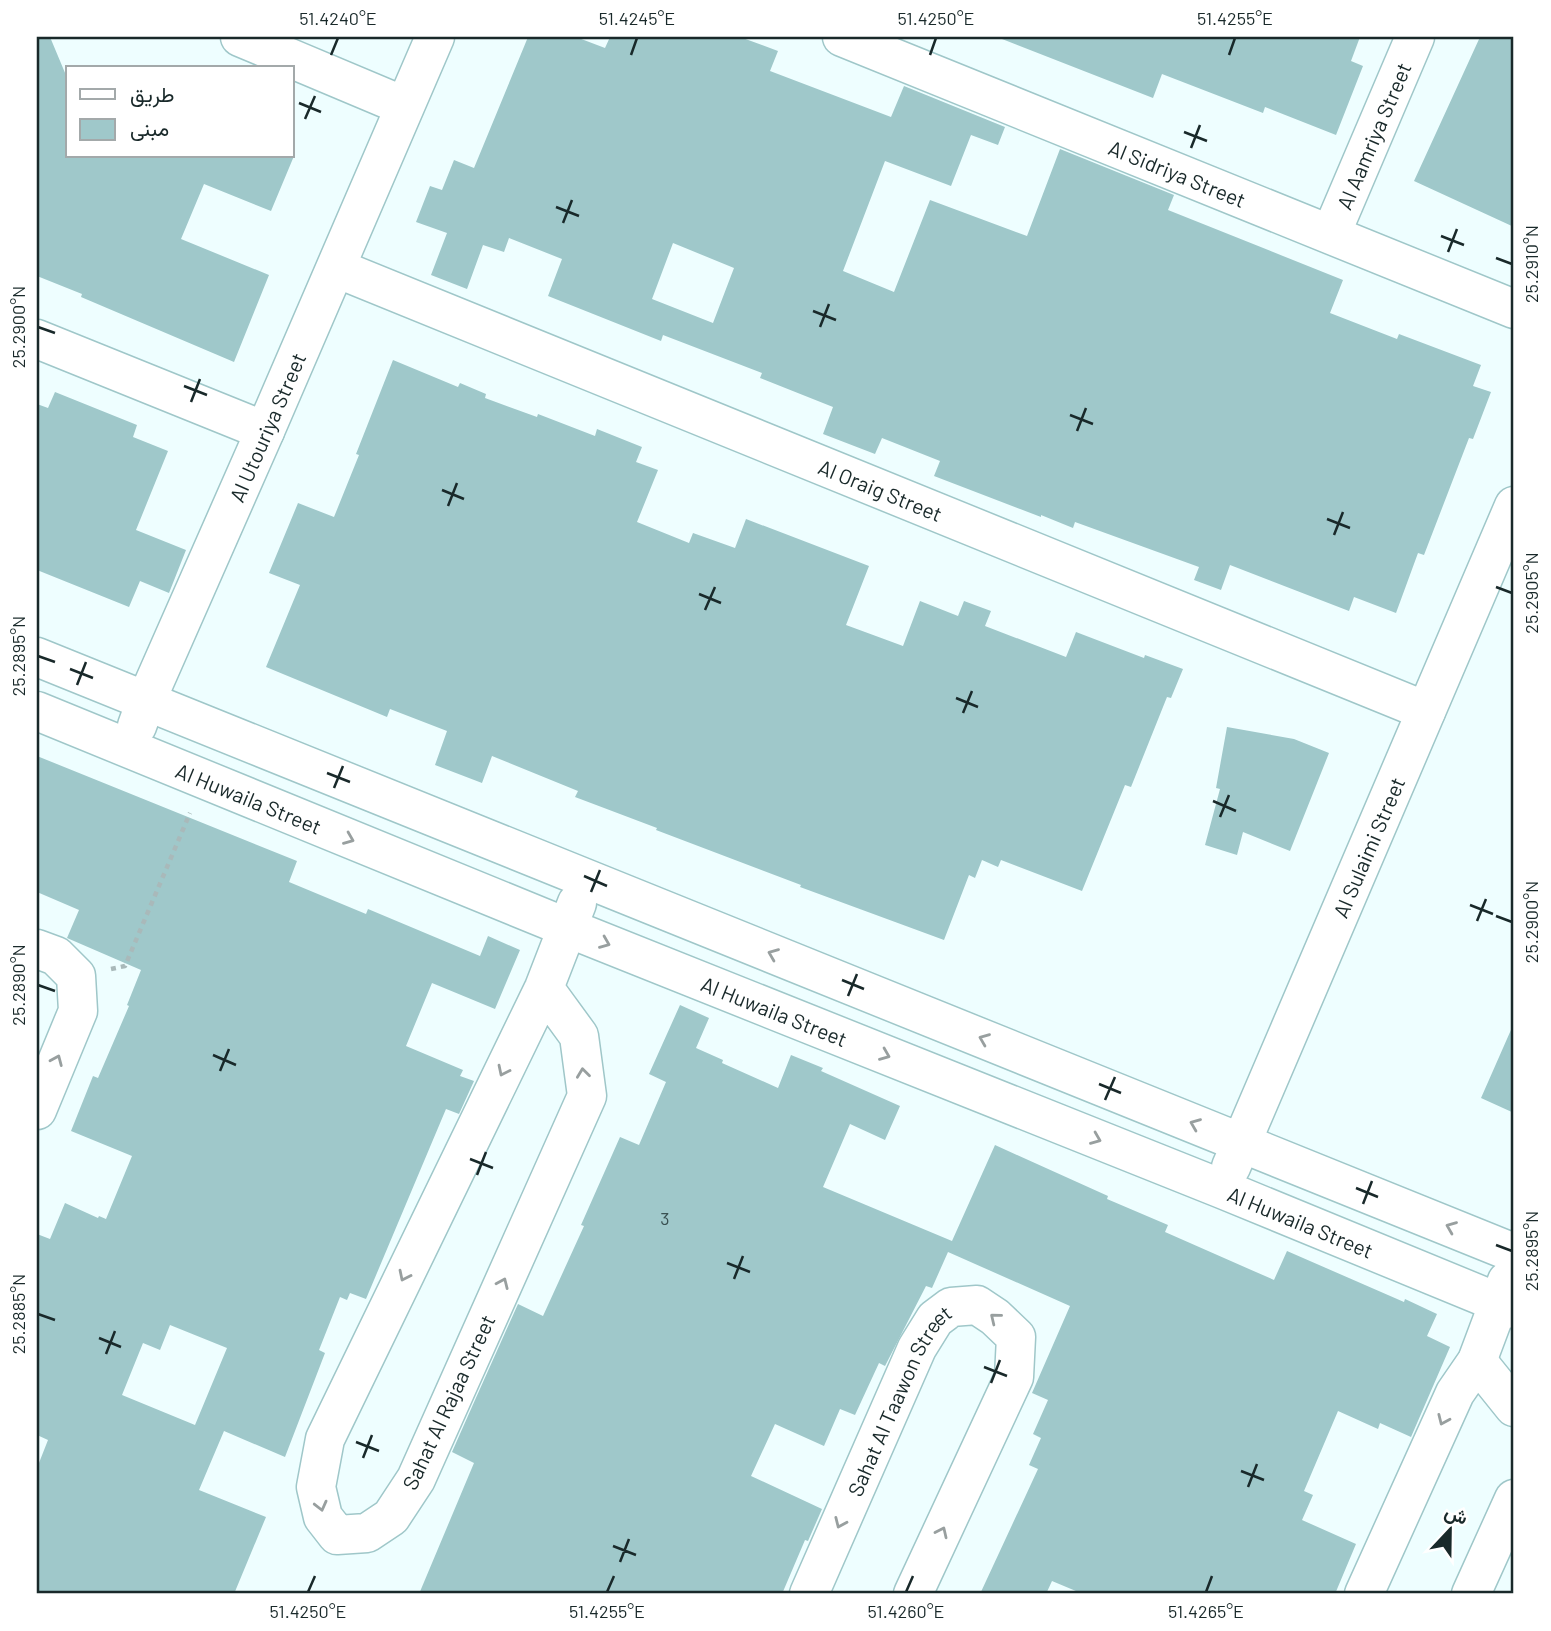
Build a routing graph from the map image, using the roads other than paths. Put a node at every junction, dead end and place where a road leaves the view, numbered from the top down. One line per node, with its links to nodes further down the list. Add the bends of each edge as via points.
1 (240, 37): 5 (street)
2 (435, 37): 5 (street, Al Utouriya Street)
3 (842, 37): 6 (street, Al Sidriya Street)
4 (1415, 37): 6 (street, Al Aamriya Street)
5 (404, 106): 7 (street, Al Utouriya Street)
6 (1331, 234): 8 (street, Al Sidriya Street)
7 (336, 268): 10 (street, Al Utouriya Street); 15 (street, Al Oraig Street)
8 (1514, 309)
9 (37, 339): 10 (street)
10 (265, 431): 13 (street, Al Utouriya Street)
11 (1514, 506): 15 (street, Al Sulaimi Street)
12 (37, 657): 13 (street)
13 (146, 701): 16 (street, Al Utouriya Street); 17 (street)
14 (37, 711): 16 (street, Al Huwaila Street)
15 (1426, 711): 22 (street, Al Sulaimi Street)
16 (129, 748): 18 (street, Al Huwaila Street, one-way to 18)
17 (586, 878): 18 (street, Sahat Al Rajaa Street); 22 (street, one-way to 17)
18 (568, 928): 20 (street, Sahat Al Rajaa Street); 23 (street, Al Huwaila Street, one-way to 23)
19 (37, 949): 21 (street, one-way to 19, via 78,1011 76,976 57,956)
20 (544, 988): 20 (street, Sahat Al Rajaa Street, one-way to 20, via 325,1439 316,1487 323,1517 337,1535 367,1533 391,1517 416,1479 586,1096 579,1036)
21 (37, 1110)
22 (1239, 1142): 23 (street, Al Sulaimi Street); 24 (street, one-way to 22)
23 (1222, 1189): 26 (street, Al Huwaila Street)
24 (1514, 1253)
25 (1514, 1259): 26 (street)
26 (1507, 1306): 27 (street)
27 (1477, 1361): 28 (street); 32 (street, one-way to 32, via 1455,1393)
28 (1514, 1407)
29 (1514, 1499): 33 (street)
30 (809, 1594): 31 (street, Sahat Al Taawon Street, one-way to 30, via 1014,1377 1016,1337 977,1306 951,1307 934,1319 917,1348)
31 (913, 1594)
32 (1364, 1594)
33 (1471, 1594)

